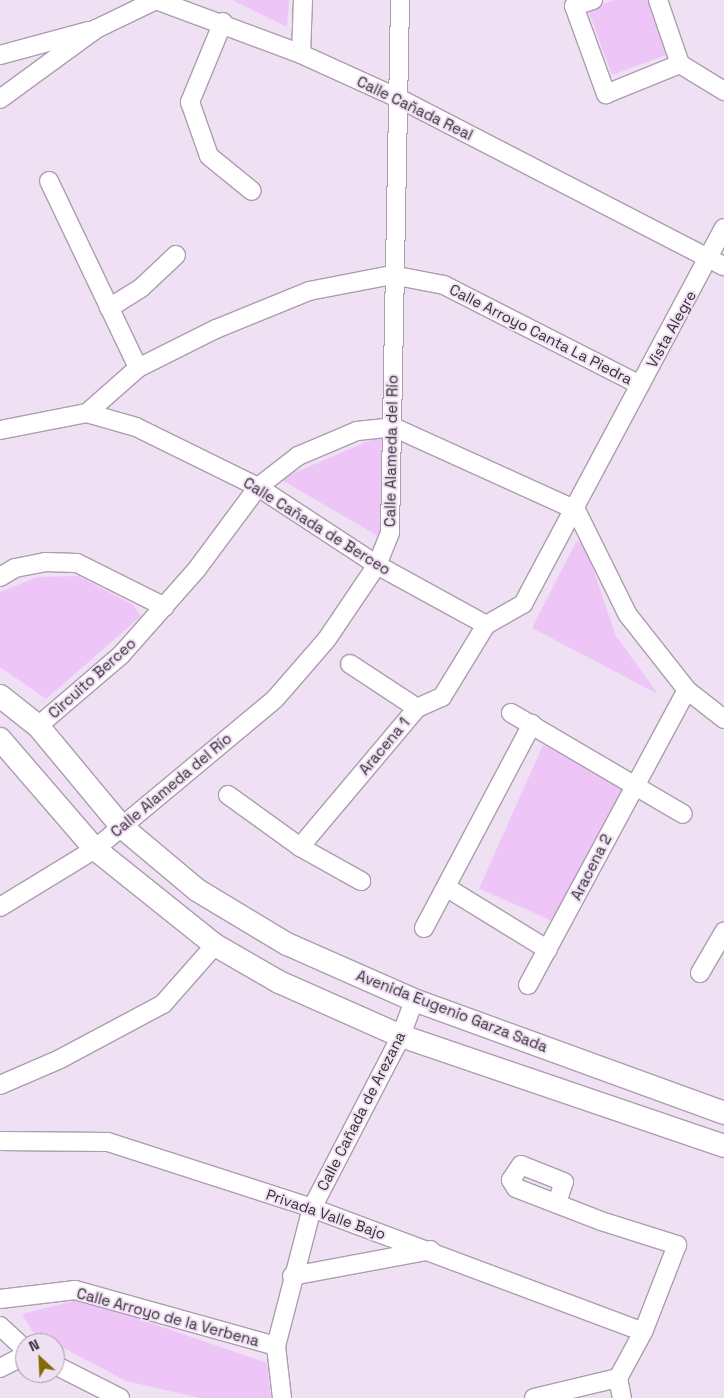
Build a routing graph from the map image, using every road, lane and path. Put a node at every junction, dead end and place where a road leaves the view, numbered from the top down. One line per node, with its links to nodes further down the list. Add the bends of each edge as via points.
1 (303, 0): 8 (street)
2 (400, 0): 12 (street, Calle Alameda del Río)
3 (593, 0): 5 (street)
4 (658, 0): 10 (street)
5 (568, 3): 10 (street, via 606,94)
6 (223, 22): 7 (street, Calle Cañada Real, via 156,0); 8 (street, Calle Cañada Real); 15 (street, via 190,102 209,156)
7 (96, 29): 9 (street, Calle Cañada Real); 13 (street, Calle Cañada Real)
8 (301, 54): 12 (street, Calle Cañada Real)
9 (0, 55)
10 (680, 64): 11 (street)
11 (724, 91)
12 (398, 98): 18 (street, Calle Cañada Real); 19 (street, Calle Alameda del Río)
13 (0, 99)
14 (49, 181): 20 (street)
15 (252, 191)
16 (724, 228): 18 (street, Vista Alegre)
17 (176, 255): 20 (street, via 141,288)
18 (717, 263): 22 (street, Vista Alegre)
19 (392, 275): 21 (street, Calle Arroyo Canta La Piedra, via 308,291 216,329); 22 (street, Calle Arroyo Canta La Piedra, via 444,285); 24 (street, Calle Alameda del Río)
20 (109, 308): 21 (street)
21 (138, 368): 23 (street, Calle Arroyo Canta La Piedra)
22 (640, 385): 27 (street, Vista Alegre)
23 (87, 413): 25 (street, Calle Cañada de Berceo); 26 (street, Calle Cañada de Berceo, via 136,427)
24 (393, 428): 26 (street, Circuito Berceo, via 357,431 298,456); 27 (street); 28 (street, Calle Alameda del Río, via 390,532)
25 (0, 430)
26 (258, 487): 28 (street, Calle Cañada de Berceo); 30 (street, Circuito Berceo)
27 (576, 510): 31 (street, via 523,604); 33 (street, via 628,615)
28 (376, 565): 31 (street, Calle Cañada de Berceo); 44 (street, Calle Alameda del Río, via 326,639 275,699)
29 (0, 577): 30 (street, via 16,568 45,562 77,563)
30 (165, 607): 39 (street, Circuito Berceo, via 121,656)
31 (486, 625): 35 (street, via 442,696)
32 (350, 664): 35 (street, Aracena 1)
33 (687, 690): 37 (street); 41 (street, Aracena 2)
34 (0, 696): 39 (street, Avenida Eugenio Garza Sada)
35 (417, 708): 45 (street, Aracena 1)
36 (511, 713): 38 (street)
37 (724, 718)
38 (532, 724): 41 (street); 48 (street)
39 (38, 726): 44 (street, Avenida Eugenio Garza Sada)
40 (0, 739): 46 (street)
41 (633, 786): 43 (street); 53 (street, Aracena 2)
42 (228, 795): 45 (street)
43 (683, 814)
44 (122, 826): 46 (street, Calle Alameda del Río); 56 (street, Avenida Eugenio Garza Sada, via 196,890 287,944)
45 (300, 847): 47 (street)
46 (96, 849): 49 (street, Calle Alameda del Río); 52 (street)
47 (360, 881)
48 (448, 889): 50 (street); 53 (street)
49 (0, 907)
50 (424, 928)
51 (724, 932): 54 (street)
52 (215, 945): 57 (street, via 279,982); 58 (street, via 163,1004 60,1060)
53 (548, 950): 55 (street, Aracena 2)
54 (700, 972)
55 (528, 984)
56 (414, 1000): 57 (street, Calle Cañada de Arezana); 59 (street, Avenida Eugenio Garza Sada)
57 (401, 1036): 61 (street); 63 (street, Calle Cañada de Arezana)
58 (0, 1085)
59 (724, 1113)
60 (0, 1142): 63 (street, Privada Valle Bajo, via 108,1142)
61 (724, 1146)
62 (557, 1203): 68 (street, via 677,1245)
63 (312, 1208): 64 (street, Privada Valle Bajo); 65 (street, Calle Cañada de Arezana)
64 (431, 1250): 65 (street); 68 (street, Privada Valle Bajo)
65 (292, 1276): 70 (street, Calle Cañada de Arezana)
66 (0, 1299): 70 (street, Calle Arroyo de la Verbena, via 75,1290)
67 (0, 1326): 69 (street)
68 (643, 1332): 74 (street)
69 (15, 1340)
70 (276, 1346): 76 (street, Calle Cañada de Arezana)
71 (15, 1360): 72 (street)
72 (0, 1368)
73 (65, 1371): 75 (street)
74 (618, 1378): 77 (street); 78 (street)
75 (120, 1398)
76 (282, 1398)
77 (534, 1398)
78 (622, 1398)

